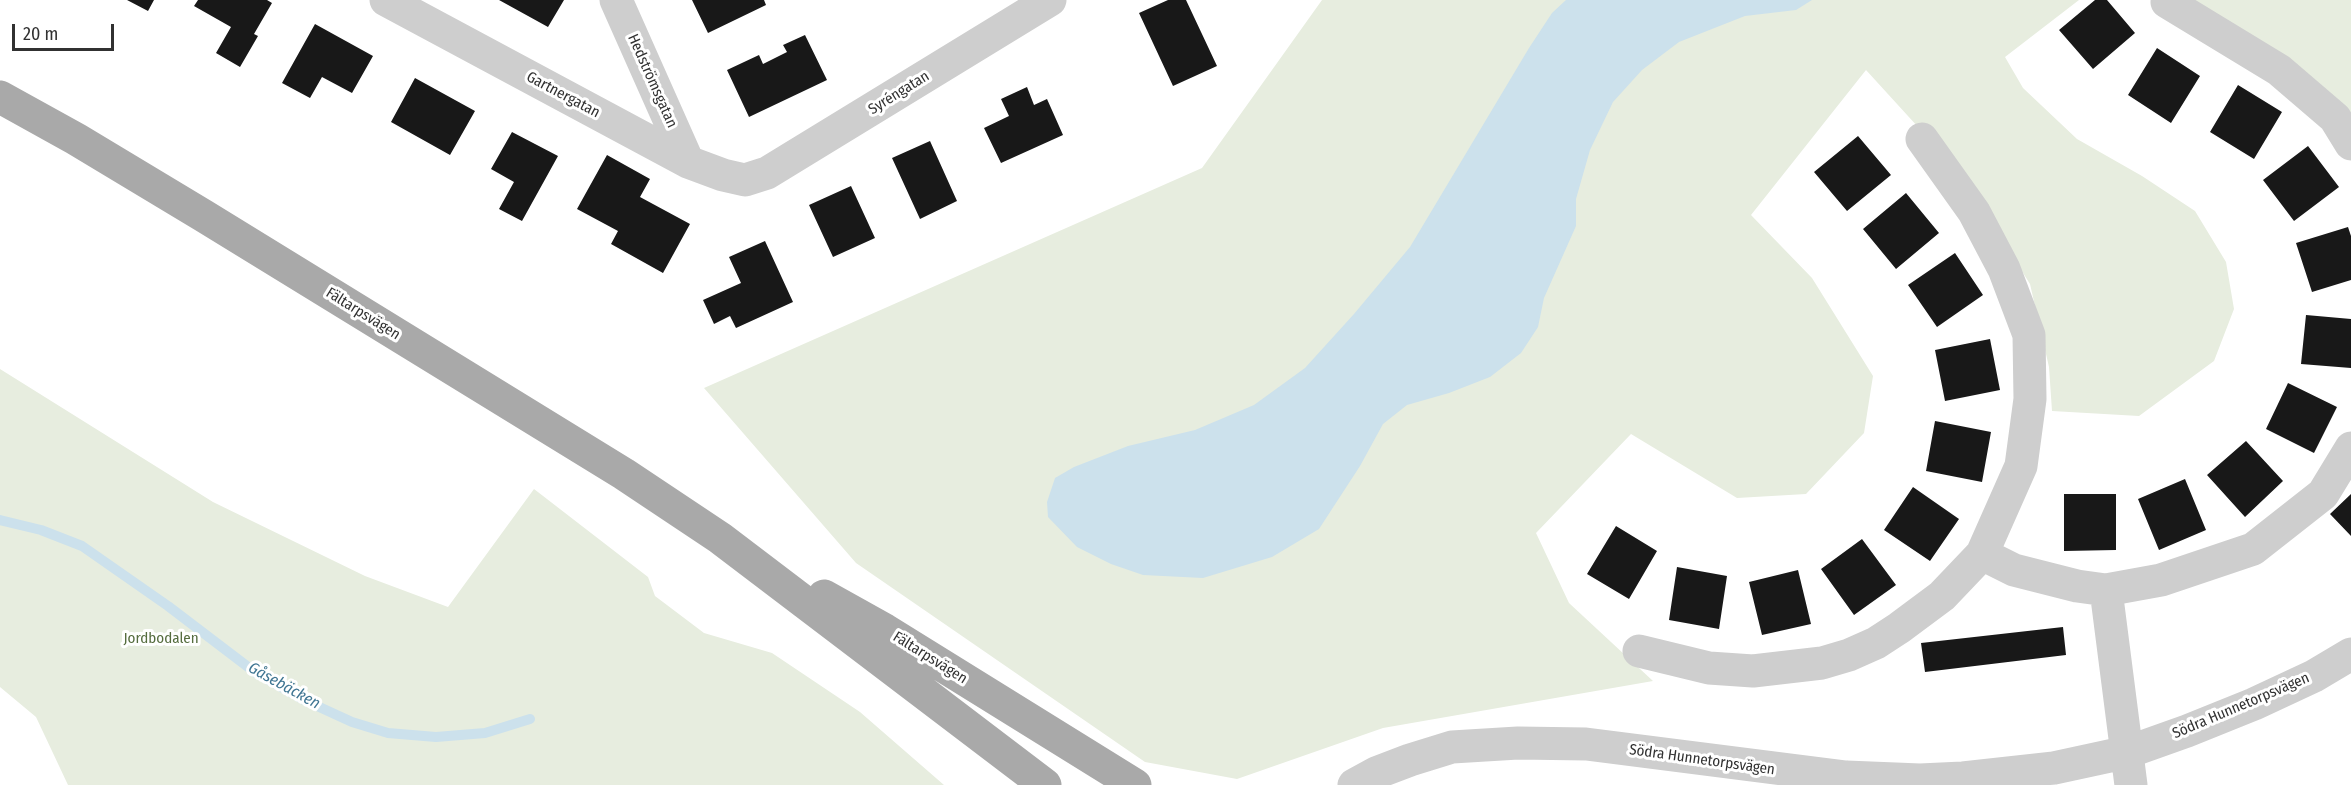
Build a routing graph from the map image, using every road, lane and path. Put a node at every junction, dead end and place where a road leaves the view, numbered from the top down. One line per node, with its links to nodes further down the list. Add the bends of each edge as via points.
1 (386, 0): 8 (street, Gartnergatan)
2 (616, 0): 8 (street, Hedströmsgatan)
3 (1050, 0): 9 (street, Syréngatan, via 767,173)
4 (2167, 2): 7 (street, via 2279,70 2335,118)
5 (0, 97): 11 (main road, Fältarpsvägen, via 204,216 624,474)
6 (1922, 139): 12 (street, via 1974,212 2004,269 2029,335 2030,399 2021,466)
7 (2351, 144)
8 (688, 162): 9 (street, Gartnergatan)
9 (745, 180)
10 (2351, 448): 13 (street, via 2323,494 2253,549 2161,580)
11 (720, 538): 17 (main road, Fältarpsvägen); 18 (main road, Fältarpsvägen, via 885,630)
12 (1982, 554): 13 (street, via 2014,570); 14 (street, via 1942,596 1899,628 1876,643 1822,663 1753,671 1720,669)
13 (2106, 590): 16 (street)
14 (1639, 651)
15 (2351, 654): 16 (street, Södra Hunnetorpsvägen, via 2254,704)
16 (2128, 752): 19 (street, Södra Hunnetorpsvägen, via 2054,768 1920,780 1846,777 1587,744 1518,743 1452,747 1376,773); 20 (street)
17 (1045, 785)
18 (1135, 785)
19 (1354, 785)
20 (2131, 785)

